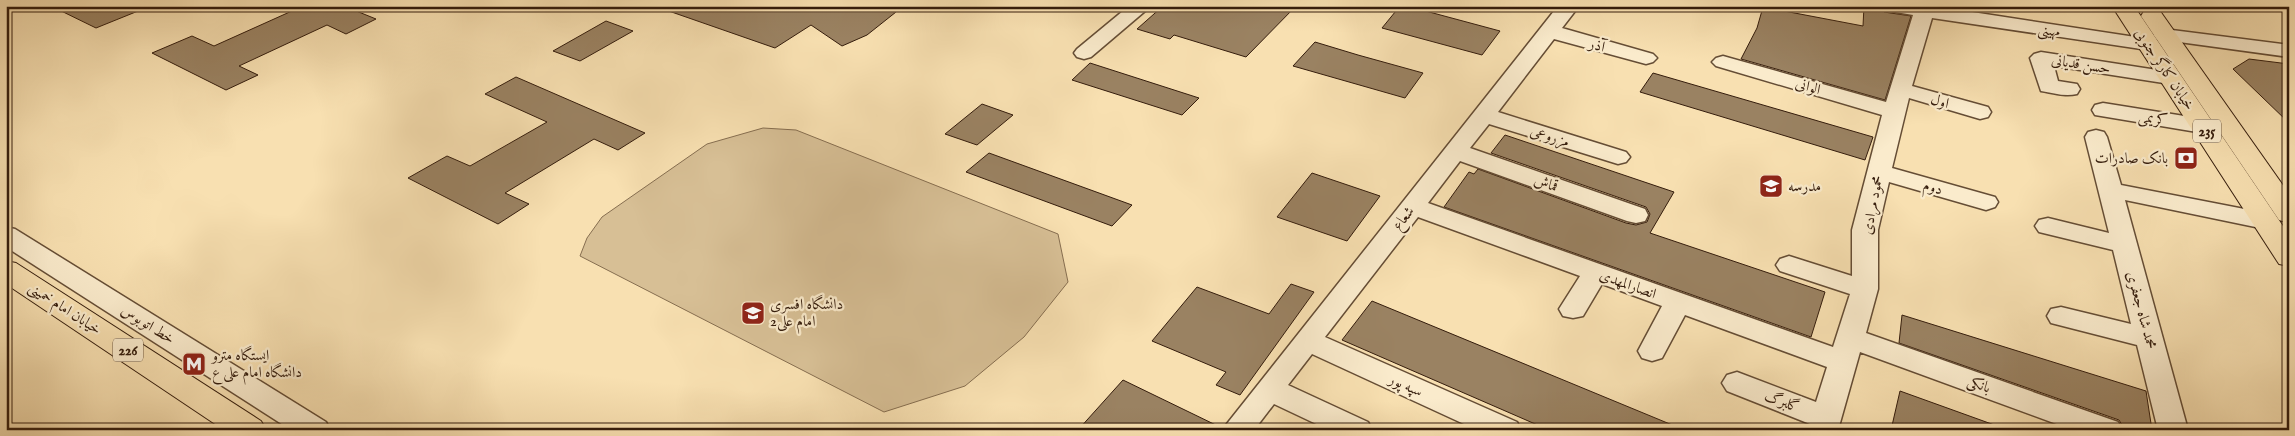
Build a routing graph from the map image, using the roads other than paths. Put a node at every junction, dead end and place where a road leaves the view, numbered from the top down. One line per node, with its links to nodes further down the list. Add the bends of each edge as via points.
1 (1141, 6): 10 (street)
2 (1569, 6): 7 (street, شعاع)
3 (1891, 6): 6 (street, مهینی)
4 (2123, 6): 8 (main road, خیابان کارگر جنوبی / 235)
5 (2145, 6): 8 (main road, خیابان کارگر جنوبی / 235)
6 (1924, 11): 8 (street, مهینی); 16 (street, محمود مرادی)
7 (1549, 31): 12 (street, آذر); 19 (street, شعاع)
8 (2160, 39): 9 (street); 11 (street); 14 (main road, خیابان کارگر جنوبی / 235); 29 (main road, خیابان کارگر جنوبی / 235)
9 (2289, 50)
10 (1084, 53)
11 (2289, 54)
12 (1646, 58)
13 (1723, 62): 16 (street, الوانی)
14 (2170, 78): 15 (street, حسن قدیانی, via 2041,58 2049,86); 20 (main road, خیابان کارگر جنوبی / 235)
15 (2069, 89)
16 (1897, 100): 18 (street, اول); 24 (street, محمود مرادی)
17 (2103, 110): 20 (street, کریمی)
18 (1980, 112)
19 (1483, 115): 22 (street, شعاع); 23 (street, مزروعی)
20 (2203, 126): 29 (main road, خیابان کارگر جنوبی / 235)
21 (2096, 137): 25 (street, محمد شاه جعفری)
22 (1455, 151): 27 (street, شعاع); 28 (street, قماش)
23 (1618, 157)
24 (1879, 172): 26 (street, دوم); 37 (street, محمود مرادی, via 1865,230)
25 (2110, 190): 29 (street); 32 (street, محمد شاه جعفری)
26 (1986, 202)
27 (1412, 206): 36 (street, انصارالمهدی); 42 (street, شعاع)
28 (1636, 215)
29 (2277, 218): 33 (main road, خیابان کارگر جنوبی / 235)
30 (2048, 226): 32 (street)
31 (6, 235): 49 (street, خط اتوبوس)
32 (2124, 244): 41 (street, محمد شاه جعفری)
33 (2289, 258)
34 (1789, 265): 37 (street)
35 (6, 270): 48 (main road, خیابان امام خمینی / 226)
36 (1596, 273): 38 (street, انصارالمهدی); 39 (street)
37 (1865, 289): 43 (street, محمود مرادی)
38 (1678, 302): 43 (street, انصارالمهدی); 44 (street)
39 (1574, 309)
40 (2061, 316): 41 (street)
41 (2149, 338): 54 (street, محمد شاه جعفری)
42 (1307, 340): 46 (street, شعاع); 52 (street, سپه پور)
43 (1847, 350): 47 (street, محمود مرادی); 53 (street, بانکی)
44 (1652, 351)
45 (1737, 384): 47 (street, گلبرگ)
46 (1269, 389): 50 (street, شعاع); 51 (street)
47 (1824, 424)
48 (249, 430)
49 (316, 430)
50 (1237, 430)
51 (1357, 430)
52 (1506, 430)
53 (2107, 430)
54 (2173, 430)

